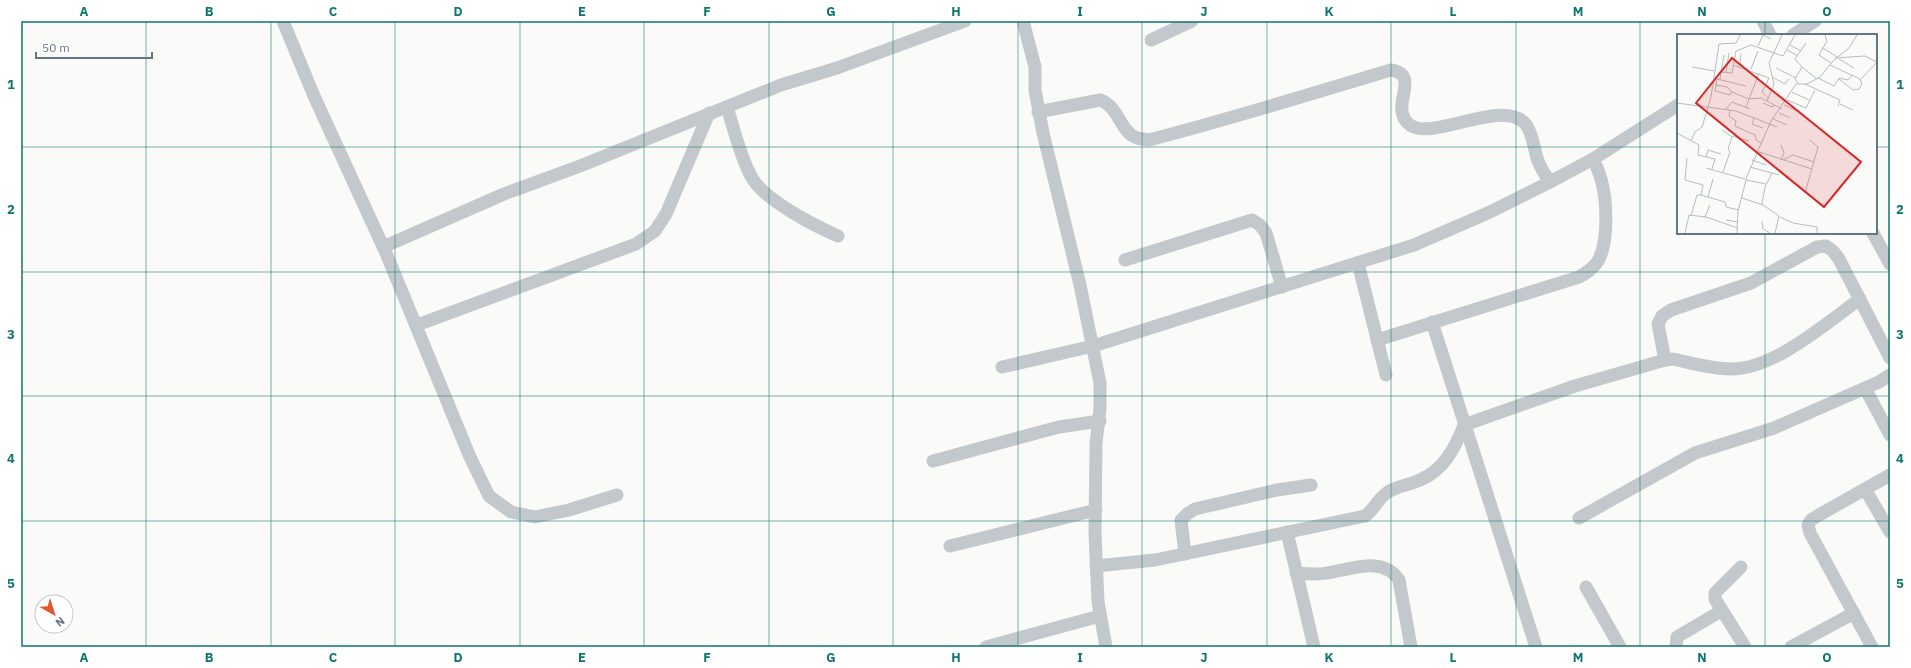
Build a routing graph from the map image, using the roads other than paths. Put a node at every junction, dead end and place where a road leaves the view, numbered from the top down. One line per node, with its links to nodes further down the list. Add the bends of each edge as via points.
1 (283, 21): 18 (street)
2 (965, 21): 11 (street, via 837,68 781,85)
3 (1023, 21): 12 (street, via 1035,67)
4 (1192, 21): 9 (street)
5 (1763, 21): 7 (street)
6 (1815, 21): 8 (street)
7 (1770, 34)
8 (1795, 34)
9 (1151, 40)
10 (1677, 105): 14 (street)
11 (727, 107): 13 (street); 17 (street, via 750,176 758,187 808,222)
12 (1038, 112): 15 (street, via 1100,100 1114,108 1128,132 1137,138 1149,140 1228,120 1391,70 1398,71 1404,77 1401,112 1404,120 1412,126 1422,128 1512,115 1527,126 1537,159); 27 (street)
13 (709, 113): 18 (street, via 504,194); 25 (street, via 666,214 656,231 636,244)
14 (1593, 159): 15 (street); 24 (street, via 1605,197 1605,217 1603,245 1598,261 1589,271 1579,277)
15 (1550, 182): 20 (street, via 1490,212 1414,245)
16 (1874, 234): 21 (street)
17 (838, 236)
18 (383, 247): 25 (street)
19 (1126, 260): 22 (street, via 1252,220 1266,233)
20 (1358, 263): 22 (street); 26 (street)
21 (1890, 264)
22 (1282, 287): 27 (street)
23 (1860, 299): 28 (street); 29 (street, via 1790,348 1753,367 1730,369); 29 (street, via 1833,251 1826,246 1817,247 1751,283 1671,310 1662,316 1658,324)
24 (1432, 322): 26 (street); 35 (street)
25 (417, 325): 41 (street, via 467,450 489,496 511,512 535,517 569,510)
26 (1377, 340): 31 (street)
27 (1093, 346): 30 (street); 34 (street, via 1100,382)
28 (1890, 358)
29 (1665, 360): 35 (street, via 1575,386)
30 (1002, 368)
31 (1386, 375)
32 (1890, 375): 33 (street)
33 (1865, 388): 36 (street); 43 (street, via 1774,428 1695,453)
34 (1100, 421): 37 (street, via 1059,428); 42 (street, via 1096,443)
35 (1464, 424): 44 (street, via 1457,443 1443,465 1420,481 1390,490 1365,516); 59 (street)
36 (1890, 435)
37 (933, 461)
38 (1890, 475): 40 (street)
39 (1311, 485): 47 (street, via 1195,509 1181,520)
40 (1865, 490): 45 (street); 53 (street, via 1811,520 1808,526)
41 (617, 495)
42 (1096, 510): 46 (street); 48 (street)
43 (1580, 518)
44 (1287, 532): 47 (street); 50 (street)
45 (1890, 532)
46 (950, 546)
47 (1185, 554): 48 (street)
48 (1096, 566): 54 (street)
49 (1741, 567): 52 (street, via 1715,593)
50 (1296, 573): 57 (street); 58 (street, via 1326,573 1358,566 1388,569 1399,580)
51 (1586, 587): 60 (street)
52 (1721, 611): 61 (street, via 1677,637); 62 (street)
53 (1854, 613): 63 (street); 64 (street)
54 (1100, 616): 55 (street); 56 (street)
55 (986, 647)
56 (1106, 647)
57 (1314, 647)
58 (1411, 647)
59 (1536, 647)
60 (1620, 647)
61 (1676, 647)
62 (1745, 647)
63 (1791, 647)
64 (1872, 647)

